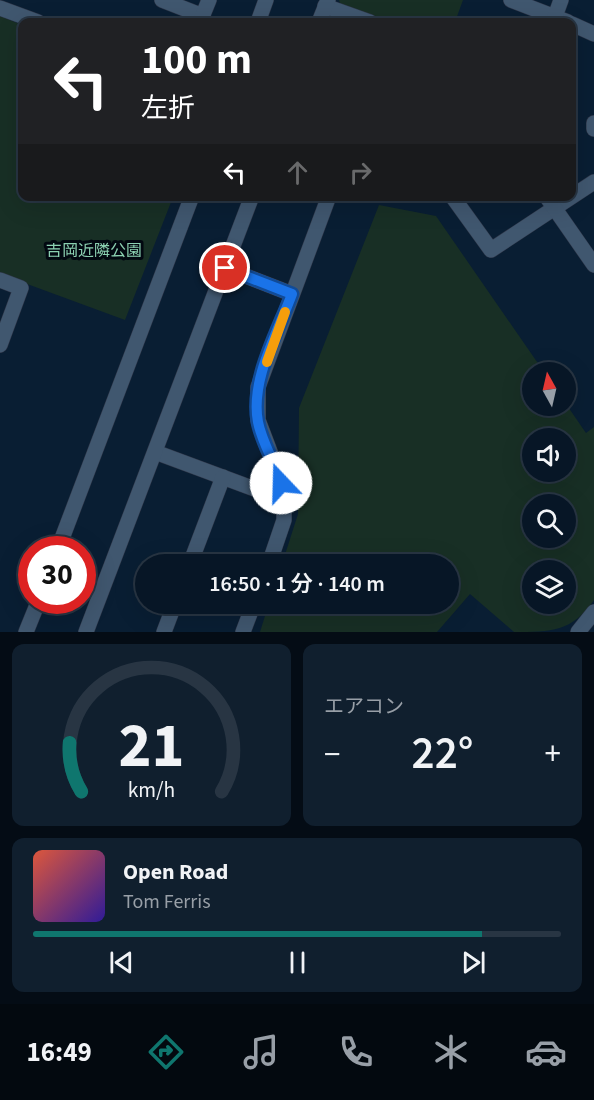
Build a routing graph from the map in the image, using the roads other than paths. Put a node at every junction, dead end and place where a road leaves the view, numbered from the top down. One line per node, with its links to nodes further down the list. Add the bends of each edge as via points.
1 (162, 0): 9 (street)
2 (209, 0): 10 (street)
3 (266, 0): 11 (street)
4 (511, 0): 14 (street)
5 (561, 0): 15 (street)
6 (326, 3): 12 (street); 13 (street)
7 (0, 8): 8 (street)
8 (27, 18)
9 (199, 18)
10 (201, 18)
11 (259, 18)
12 (320, 18)
13 (361, 18)
14 (555, 18)
15 (562, 18)
16 (576, 27): 17 (street)
17 (594, 34)
18 (594, 123): 19 (street)
19 (594, 129)
20 (594, 182): 21 (street)
21 (576, 191)
22 (190, 201): 35 (street)
23 (250, 201): 28 (street)
24 (327, 201): 30 (street)
25 (457, 201): 26 (street, via 491,250)
26 (550, 203): 27 (street)
27 (594, 265)
28 (225, 268): 30 (street); 32 (street)
29 (0, 280): 31 (street, via 21,288)
30 (292, 294): 34 (street, via 261,377 257,401 262,435)
31 (0, 345)
32 (155, 452): 33 (street); 43 (street)
33 (223, 477): 34 (street); 36 (street)
34 (284, 500): 37 (street, via 284,520)
35 (63, 536)
36 (194, 554)
37 (272, 554)
38 (594, 612): 46 (street)
39 (33, 614): 42 (street)
40 (171, 614): 44 (street)
41 (250, 614): 45 (street)
42 (26, 632)
43 (86, 632)
44 (164, 632)
45 (243, 632)
46 (578, 632)

